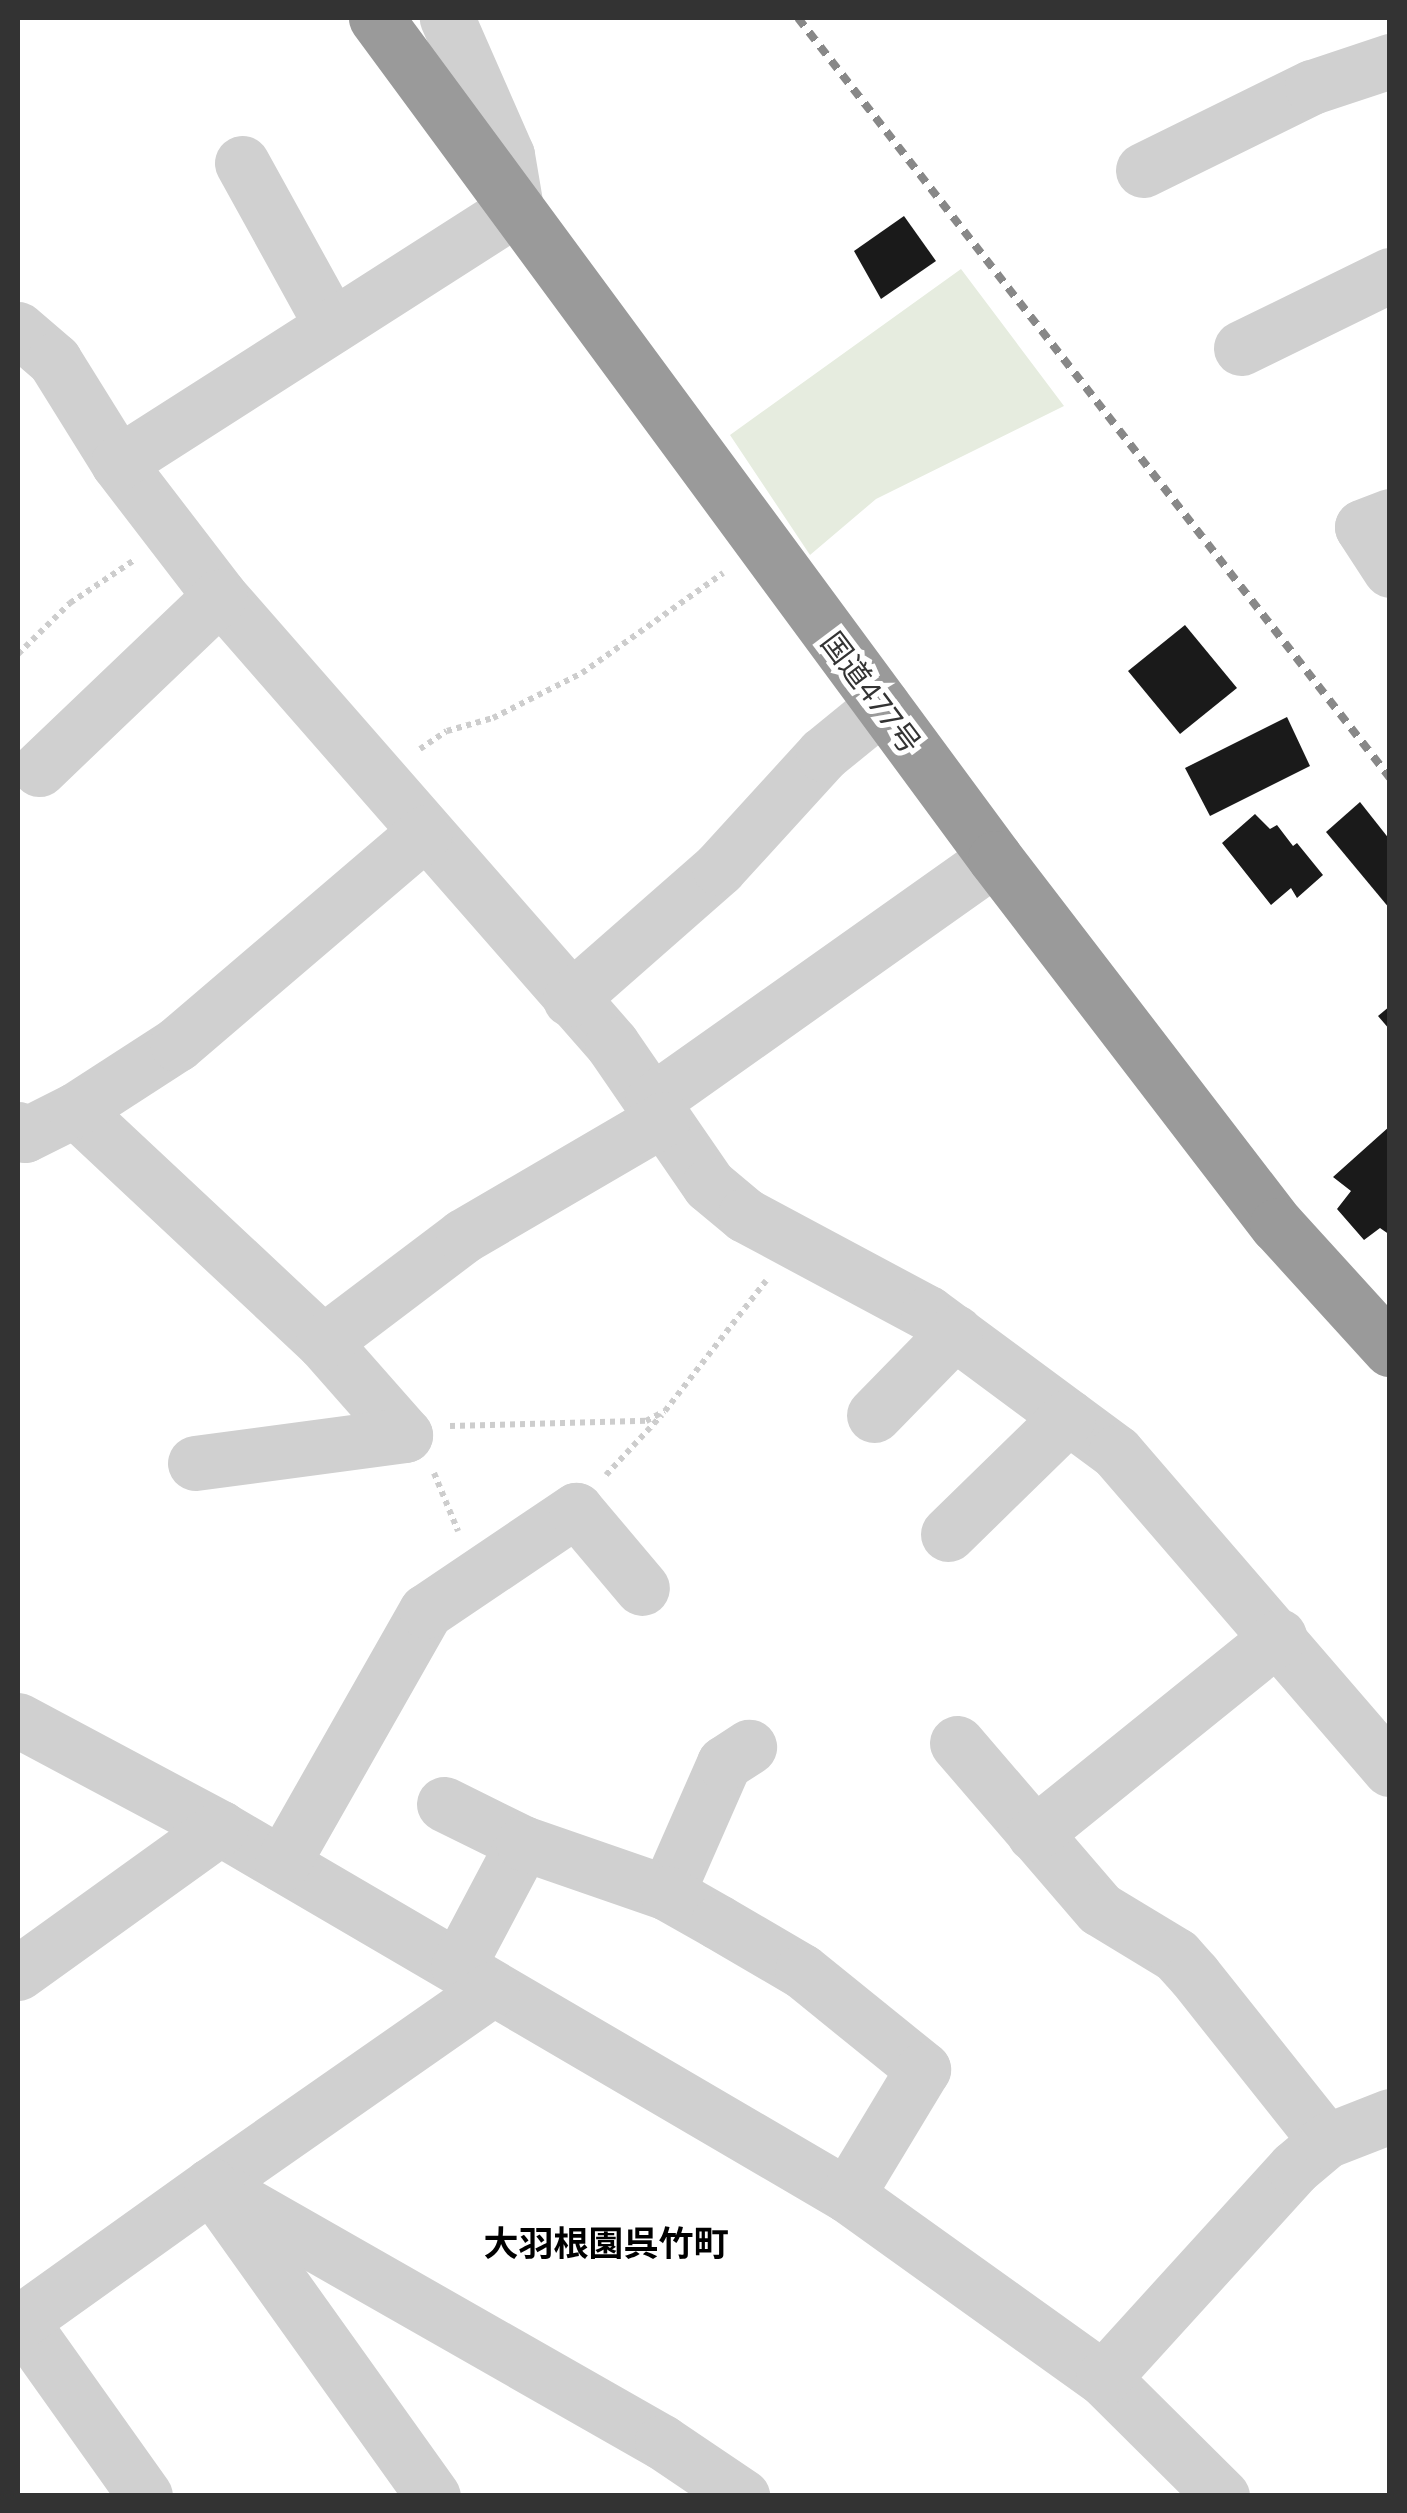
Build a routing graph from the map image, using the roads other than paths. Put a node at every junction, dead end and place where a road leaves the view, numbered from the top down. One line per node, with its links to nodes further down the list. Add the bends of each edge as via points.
1 (376, 18): 6 (highway, 国道477号)
2 (447, 18): 6 (street, via 507,154)
3 (1390, 61): 5 (street, via 1312,87)
4 (242, 163): 8 (street)
5 (1143, 170)
6 (516, 208): 8 (street); 15 (highway, 国道477号)
7 (1390, 276): 10 (street)
8 (332, 326): 11 (street)
9 (18, 329): 11 (street, via 54,360)
10 (1242, 348)
11 (118, 463): 14 (street)
12 (1390, 516): 13 (street, via 1362,528)
13 (1390, 570)
14 (220, 596): 16 (street); 17 (street)
15 (882, 705): 18 (highway, 国道477号); 19 (street, via 822,754 719,868)
16 (39, 768)
17 (425, 832): 19 (street); 20 (street, via 178,1044)
18 (995, 858): 21 (street); 25 (highway, 国道477号, via 1278,1225)
19 (570, 999): 21 (street)
20 (76, 1110): 22 (street, via 24,1135); 24 (street)
21 (658, 1110): 23 (street, via 727,1204); 24 (street, via 463,1236)
22 (18, 1129)
23 (956, 1332): 26 (street); 27 (street)
24 (323, 1342): 28 (street, via 405,1436)
25 (1390, 1349)
26 (874, 1415)
27 (1068, 1417): 29 (street); 31 (street, via 1144,1478)
28 (195, 1462)
29 (948, 1534)
30 (642, 1588): 40 (street, via 576,1510 426,1611)
31 (1279, 1636): 33 (street); 38 (street)
32 (18, 1720): 37 (street)
33 (1380, 1740)
34 (956, 1742): 38 (street)
35 (749, 1748): 41 (street, via 724,1764)
36 (444, 1804): 39 (street)
37 (220, 1828): 40 (street); 42 (street)
38 (1034, 1834): 45 (street, via 1100,1908 1176,1956)
39 (523, 1843): 41 (street); 43 (street)
40 (282, 1864): 43 (street)
41 (667, 1894): 47 (street, via 802,1972 924,2070)
42 (18, 1973)
43 (475, 1978): 46 (street); 47 (street)
44 (1390, 2116): 45 (street)
45 (1326, 2141): 49 (street)
46 (211, 2184): 48 (street); 51 (street); 52 (street, via 662,2442)
47 (847, 2194): 49 (street)
48 (19, 2319): 50 (street)
49 (1104, 2378): 53 (street)
50 (146, 2496)
51 (433, 2496)
52 (742, 2496)
53 (1222, 2496)

